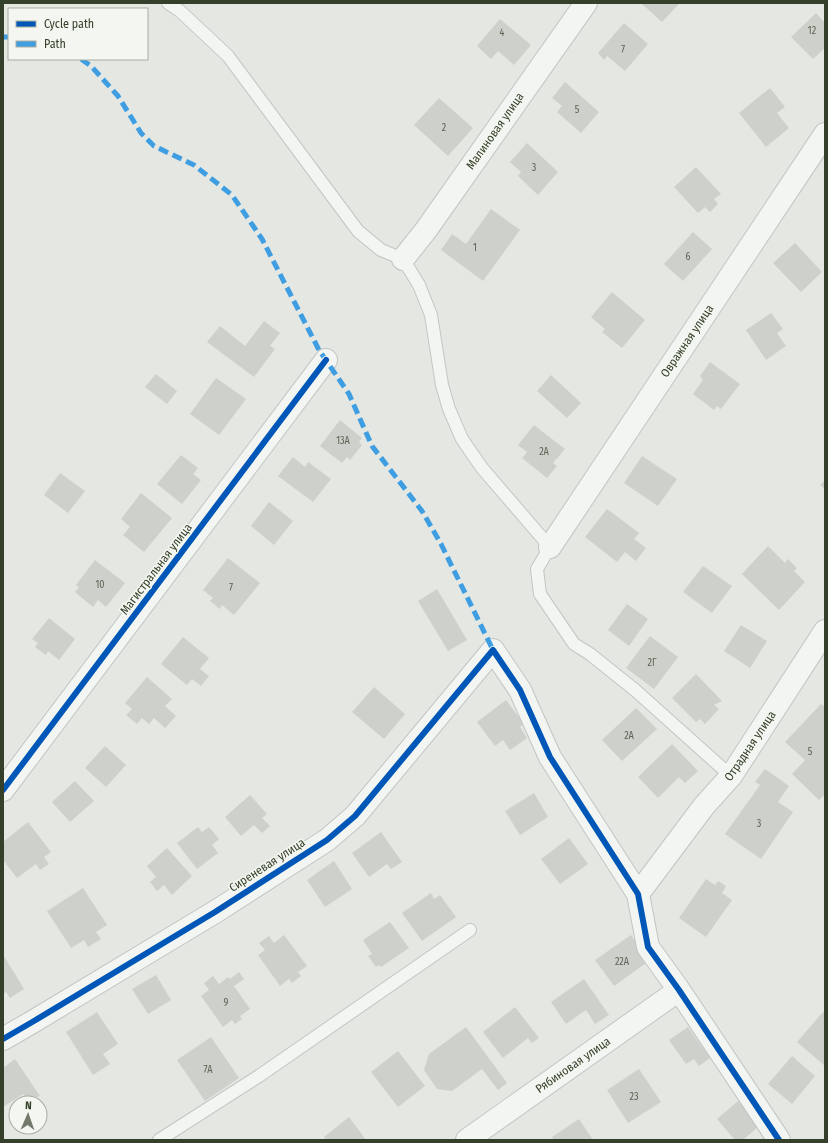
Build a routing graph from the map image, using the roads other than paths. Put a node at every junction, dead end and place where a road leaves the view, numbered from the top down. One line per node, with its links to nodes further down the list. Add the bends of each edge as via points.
1 (168, 3): 4 (lane, via 228,56 358,231 381,250)
2 (586, 3): 4 (street, Малиновая улица)
3 (825, 134): 6 (street, Овражная улица)
4 (403, 259): 6 (lane, via 419,286 431,315 442,385 462,439 482,468)
5 (326, 360): 9 (street, Магистральная улица)
6 (550, 547): 8 (lane, via 537,569 540,594 574,644 635,690)
7 (825, 631): 8 (street, Отрадная улица)
8 (731, 776): 10 (street, Отрадная улица, via 704,806)
9 (3, 790)
10 (638, 894): 12 (street, via 648,947); 13 (street, Сиреневая улица, via 550,757 520,690 493,650 355,816 327,840 215,912)
11 (470, 930): 14 (lane, via 259,1076)
12 (679, 990): 15 (street, Рябиновая улица); 16 (street)
13 (3, 1039)
14 (159, 1140)
15 (467, 1140)
16 (779, 1140)

